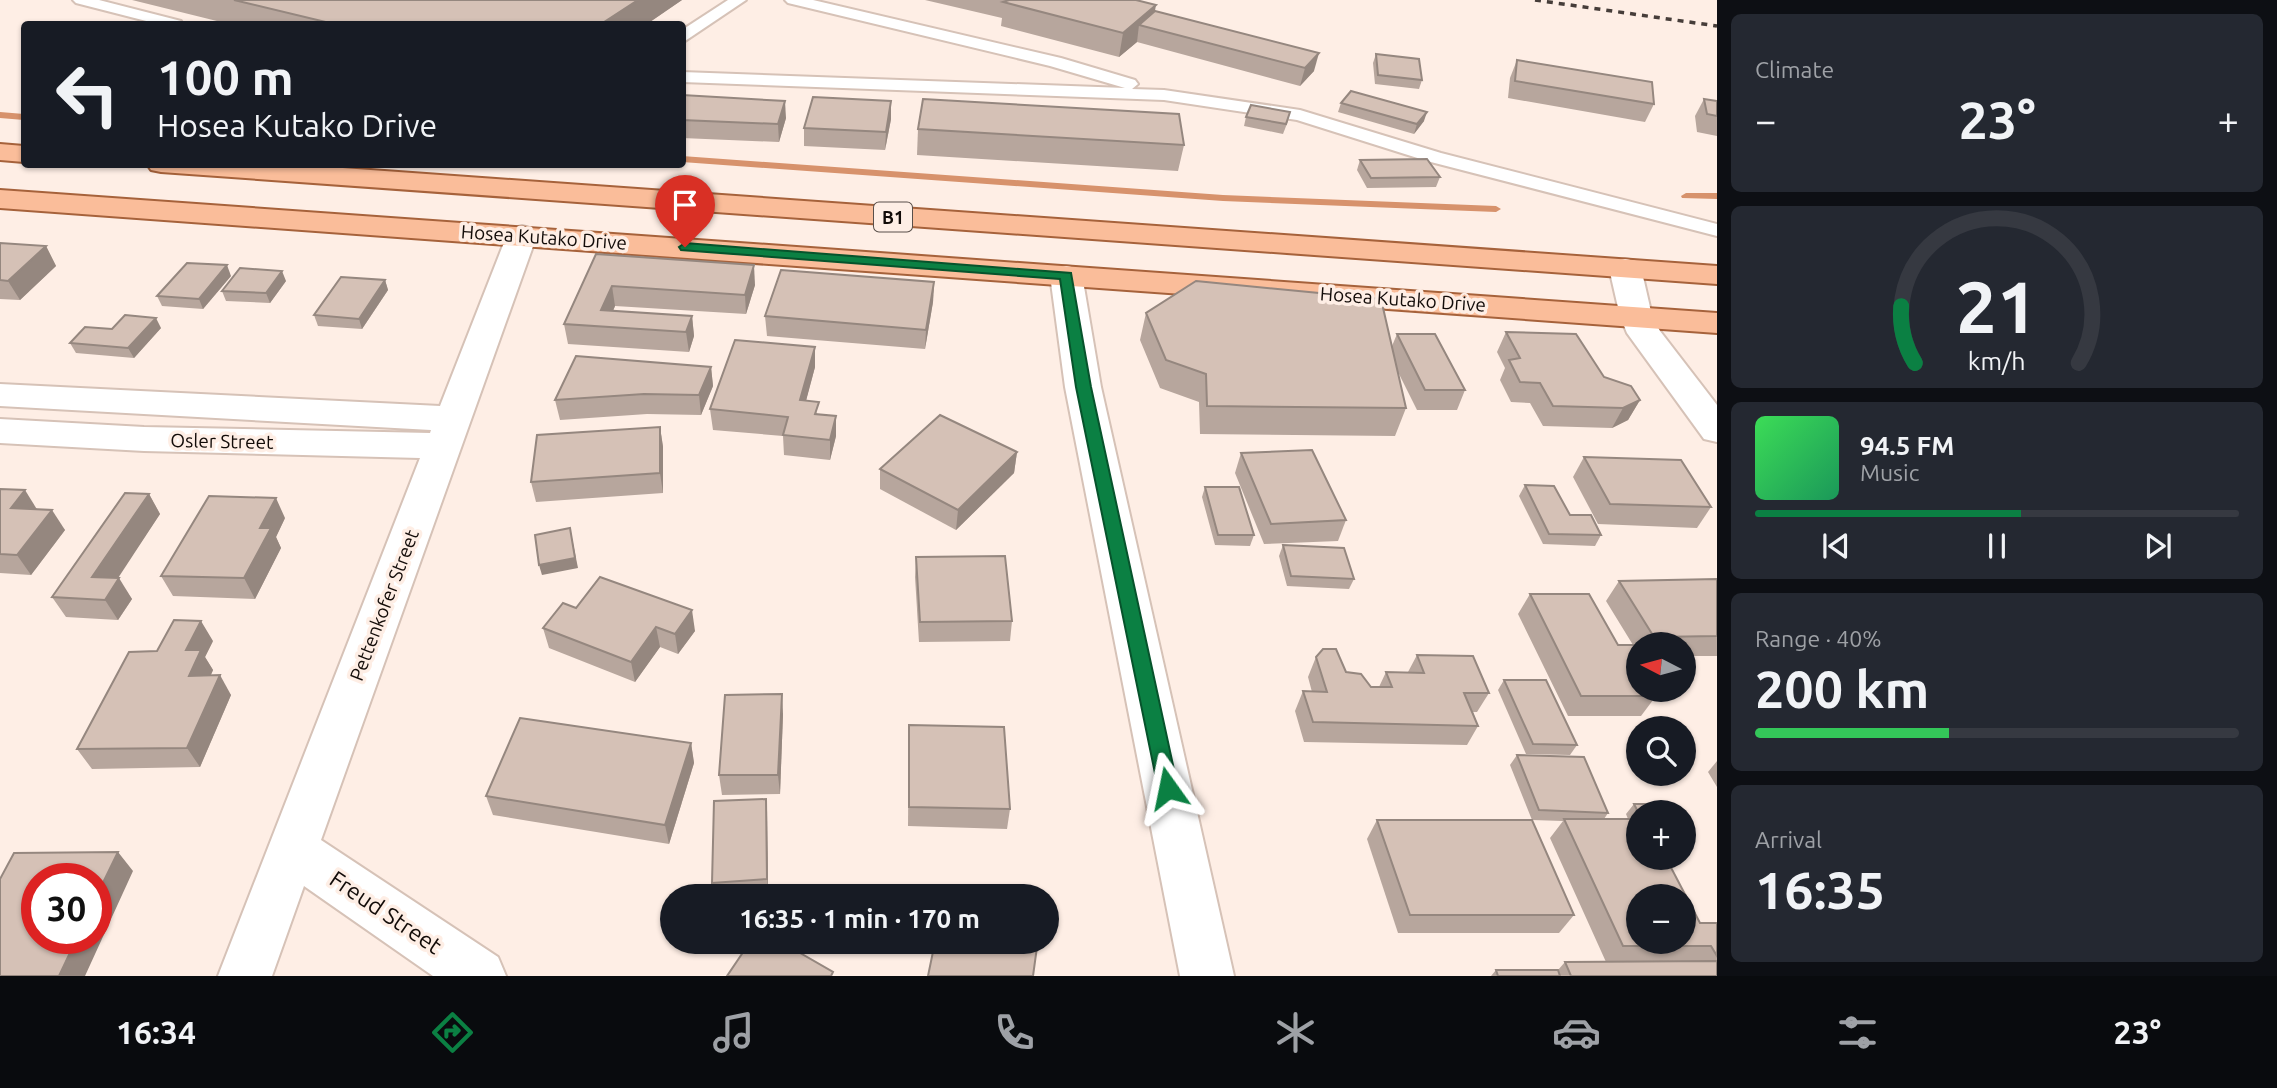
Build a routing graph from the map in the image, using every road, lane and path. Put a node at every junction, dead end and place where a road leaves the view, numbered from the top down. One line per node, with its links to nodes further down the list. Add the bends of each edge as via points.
1 (81, 0): 4 (lane)
2 (738, 0): 5 (lane)
3 (793, 0): 7 (lane, via 1055,62)
4 (163, 21)
5 (686, 35)
6 (686, 77): 7 (lane)
7 (1164, 95): 12 (lane, via 1300,116 1434,157)
8 (0, 152): 9 (main road)
9 (21, 154)
10 (217, 168): 14 (main road, B1)
11 (0, 199): 13 (main road, Hosea Kutako Drive)
12 (1717, 230)
13 (522, 235): 15 (main road, Hosea Kutako Drive); 22 (street, Pettenkofer Street)
14 (1625, 268): 16 (main road, B1); 17 (street)
15 (1066, 275): 17 (main road, Hosea Kutako Drive); 26 (street, via 1083,387)
16 (1717, 275)
17 (1636, 316): 18 (main road, Hosea Kutako Drive); 20 (street)
18 (1717, 323)
19 (0, 395): 22 (street)
20 (1717, 430)
21 (0, 431): 22 (street, Osler Street, via 144,439)
22 (449, 433): 23 (street, Pettenkofer Street)
23 (292, 849): 24 (street, Pettenkofer Street); 25 (street, Freud Street)
24 (245, 976)
25 (479, 976)
26 (1207, 976)

